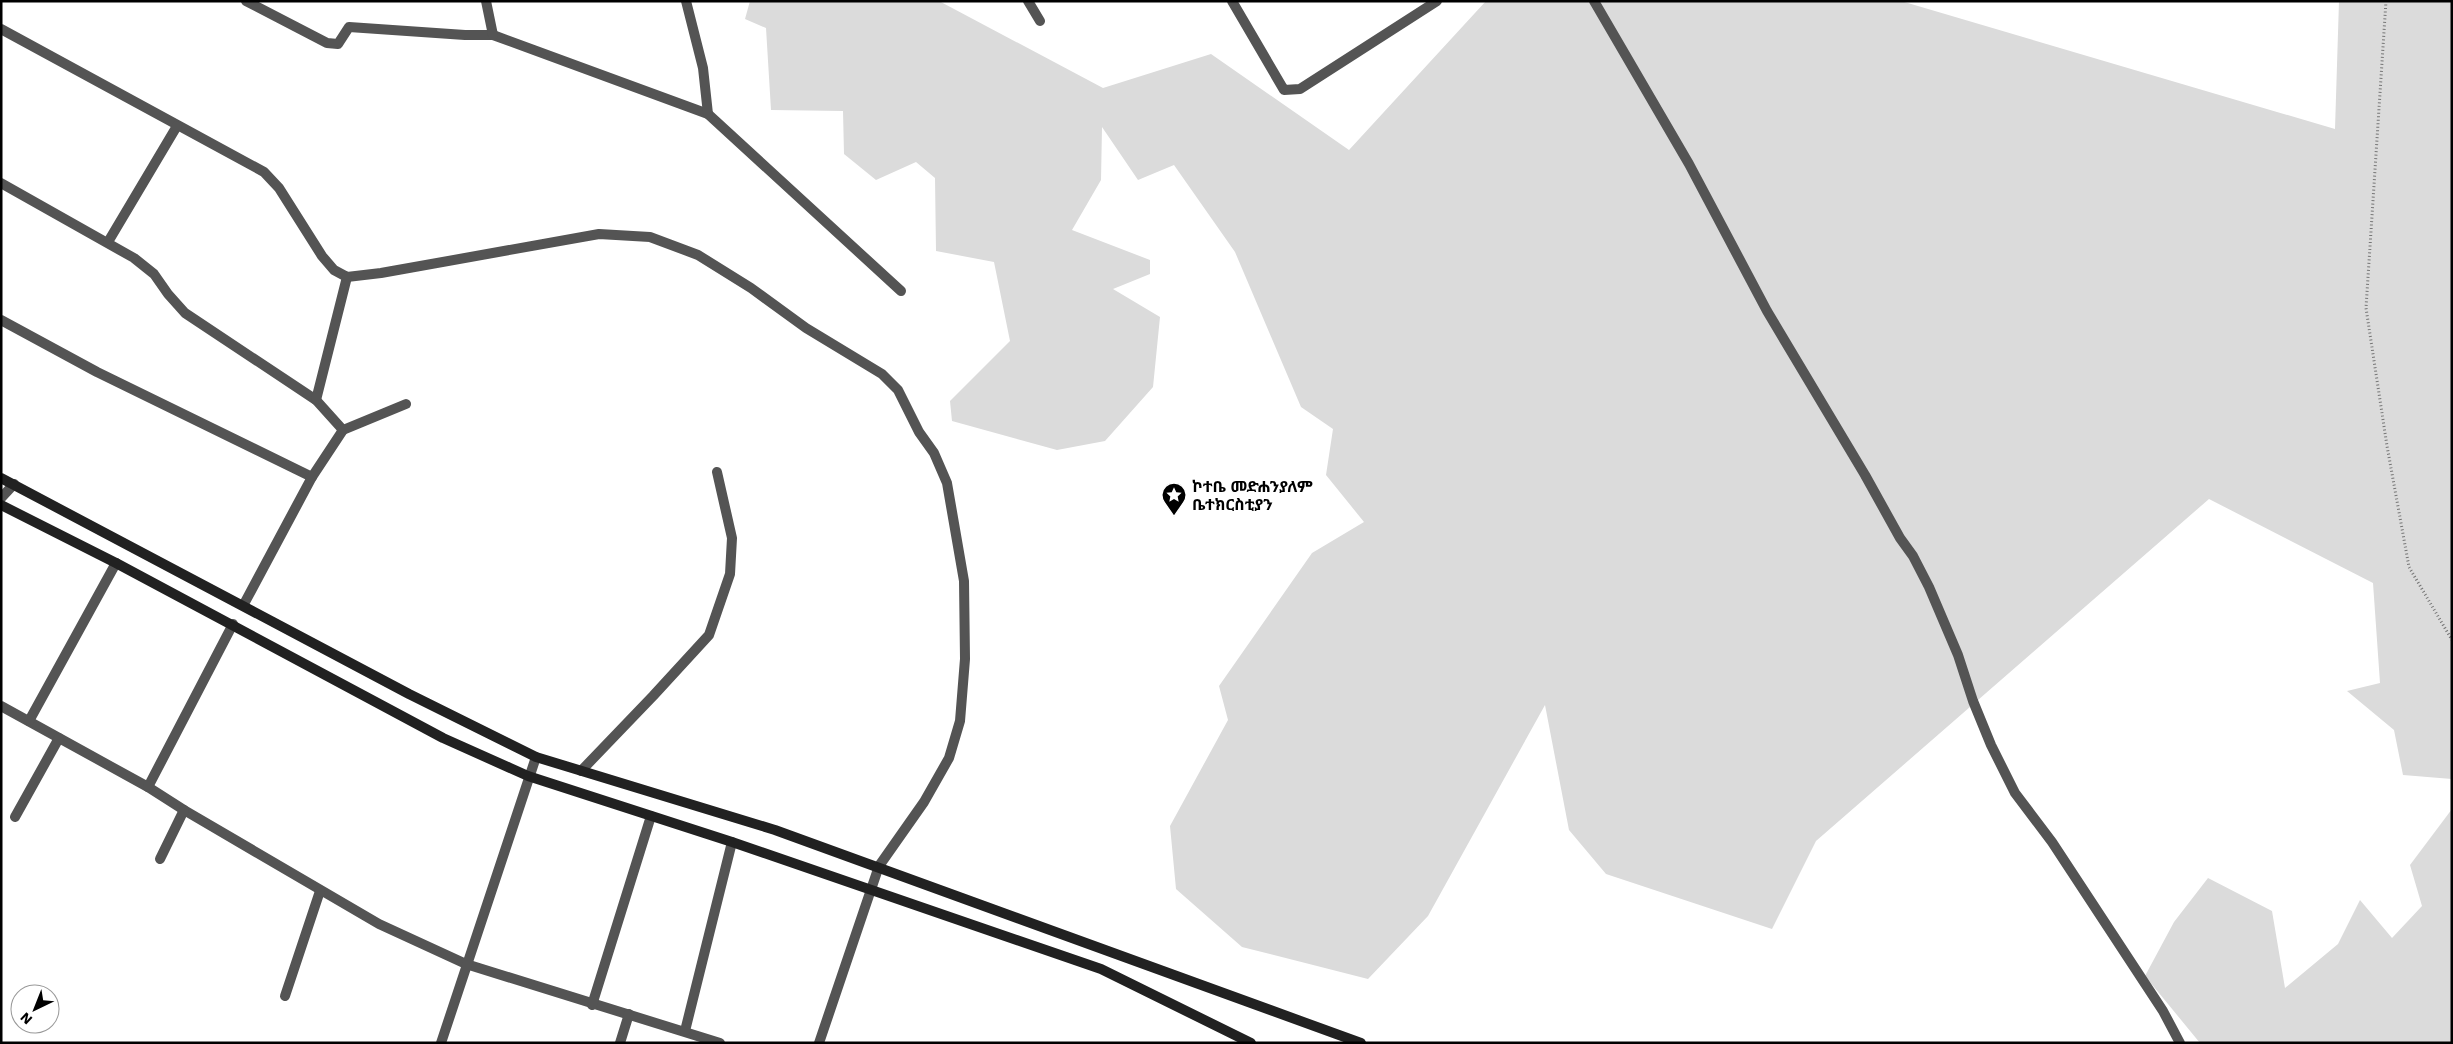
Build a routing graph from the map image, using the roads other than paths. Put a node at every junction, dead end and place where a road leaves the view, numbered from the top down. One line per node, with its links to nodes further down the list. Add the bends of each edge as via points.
1 (246, 1): 10 (street, via 327,43 338,44 349,27)
2 (486, 1): 10 (street)
3 (686, 1): 11 (street, via 703,68)
4 (1028, 1): 8 (street)
5 (1232, 1): 6 (street, via 1284,90 1300,90)
6 (1437, 1)
7 (1594, 1): 56 (street, via 1689,164 1767,310 1913,556 1958,655 1991,744 2015,792 2052,842 2163,1011)
8 (1040, 21)
9 (1, 29): 12 (street)
10 (493, 35): 11 (street)
11 (708, 114): 16 (street)
12 (177, 126): 14 (street); 15 (street, via 264,172 279,188 322,256 334,270)
13 (1, 183): 14 (street)
14 (108, 242): 18 (street, via 154,274 185,314)
15 (347, 277): 18 (street); 42 (street, via 598,234 650,236 698,254 806,328 882,374 898,390 947,483 964,581 965,659 960,721 949,758 924,802)
16 (901, 291)
17 (1, 320): 22 (street, via 97,372)
18 (316, 400): 20 (street)
19 (406, 404): 20 (street)
20 (343, 430): 22 (street)
21 (717, 472): 34 (street, via 732,538 730,574 708,635)
22 (312, 477): 28 (street)
23 (1, 478): 24 (main road)
24 (14, 484): 25 (street); 28 (main road)
25 (1, 498)
26 (1, 505): 27 (main road)
27 (116, 563): 29 (main road); 31 (street)
28 (244, 604): 33 (main road, via 283,628)
29 (233, 624): 35 (main road, via 443,738); 36 (street)
30 (1, 706): 31 (street)
31 (29, 721): 32 (street)
32 (59, 738): 36 (street); 39 (street)
33 (536, 757): 34 (main road); 35 (street)
34 (581, 770): 42 (main road)
35 (528, 776): 38 (main road); 45 (street)
36 (148, 787): 37 (street)
37 (184, 810): 41 (street); 44 (street)
38 (651, 816): 40 (main road); 47 (street)
39 (15, 817)
40 (732, 842): 43 (main road); 49 (street)
41 (160, 859)
42 (879, 866): 43 (street); 55 (main road)
43 (870, 890): 53 (street); 54 (main road, via 1101,970)
44 (320, 891): 45 (street, via 379,924); 46 (street)
45 (466, 964): 47 (street); 50 (street)
46 (285, 996)
47 (592, 1005): 48 (street)
48 (629, 1014): 49 (street); 51 (street)
49 (685, 1031): 52 (street)
50 (441, 1043)
51 (620, 1043)
52 (720, 1043)
53 (819, 1043)
54 (1251, 1043)
55 (1361, 1043)
56 (2180, 1043)

